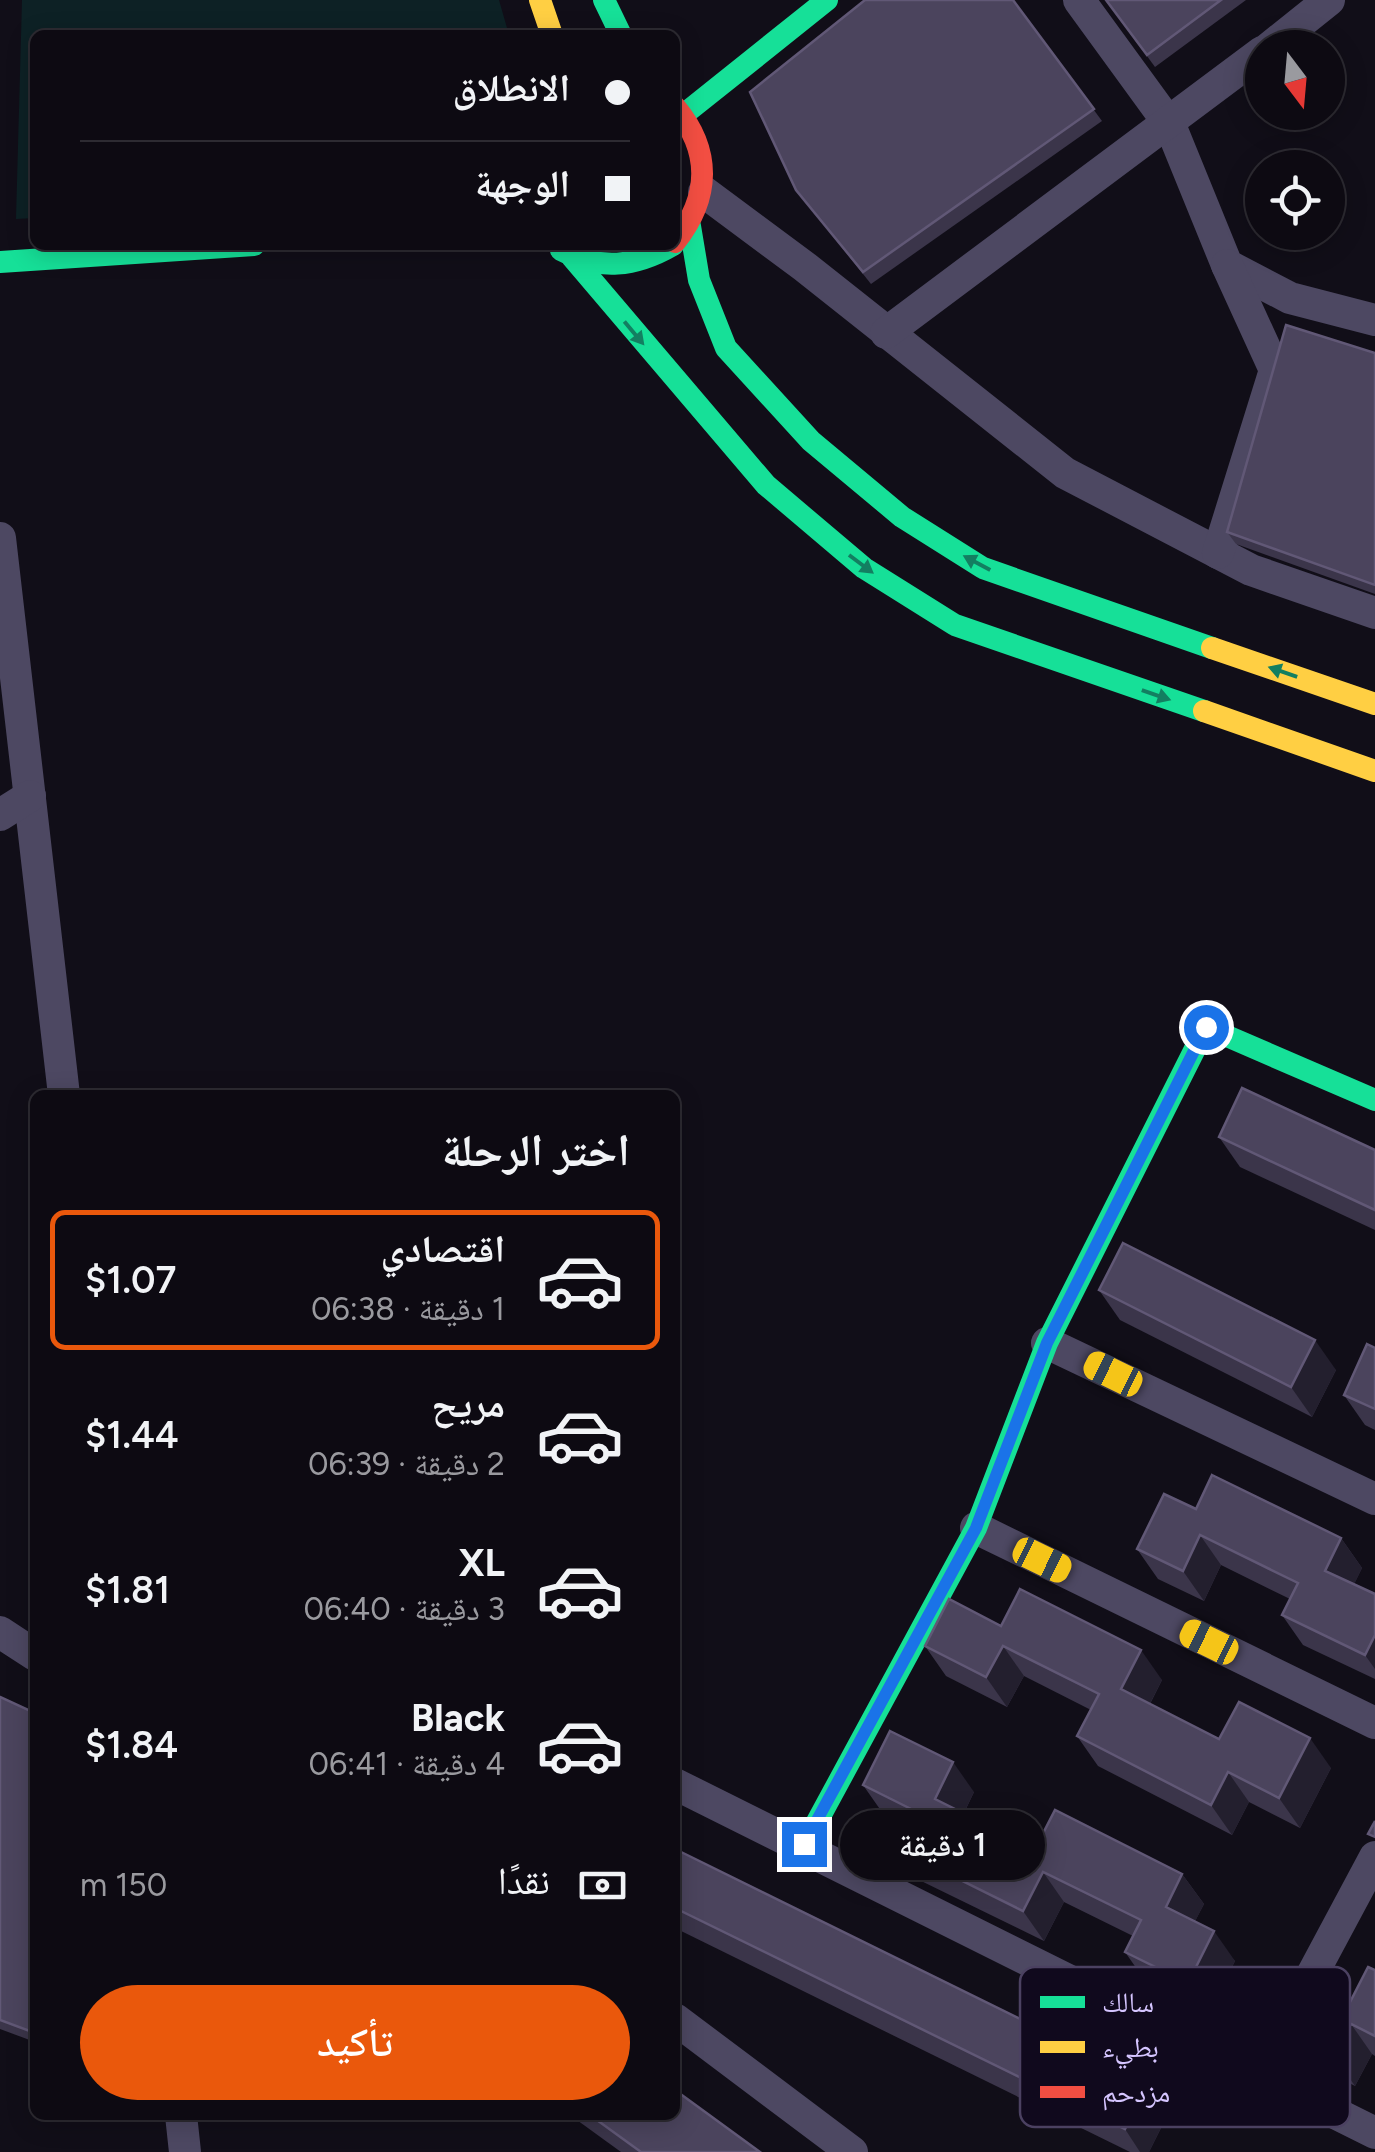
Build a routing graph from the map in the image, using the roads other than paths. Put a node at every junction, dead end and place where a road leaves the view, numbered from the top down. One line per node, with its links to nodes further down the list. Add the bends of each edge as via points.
1 (540, 0): 6 (main road)
2 (604, 0): 7 (main road)
3 (827, 0): 10 (main road)
4 (1079, 0): 12 (street)
5 (1329, 0): 8 (street)
6 (550, 30)
7 (618, 30)
8 (1291, 30)
9 (1245, 65): 12 (street)
10 (680, 110)
11 (680, 113): 13 (main road, via 702,152)
12 (1170, 125): 20 (street); 22 (street)
13 (704, 192): 14 (main road); 22 (street)
14 (680, 236)
15 (680, 240): 26 (main road, one-way to 15, via 982,568 902,518 811,441 726,348)
16 (179, 250): 19 (main road)
17 (663, 250): 18 (main road, via 624,266 598,266)
18 (562, 251): 27 (main road, one-way to 27, via 766,485 864,568 955,625)
19 (0, 262)
20 (1227, 266): 21 (street, via 1290,298); 24 (street, via 1275,370)
21 (1375, 320)
22 (886, 333): 24 (street, via 1065,473)
23 (0, 538): 28 (street)
24 (1218, 553): 25 (street)
25 (1375, 614)
26 (1375, 704)
27 (1375, 771)
28 (30, 796): 29 (street); 30 (street)
29 (0, 815)
30 (63, 1090)
31 (1375, 1100): 32 (main road, via 1206,1027)
32 (1047, 1343): 33 (street); 34 (main road)
33 (1375, 1499)
34 (976, 1528): 37 (street); 39 (main road)
35 (0, 1632): 36 (street)
36 (30, 1652)
37 (1375, 1723)
38 (680, 1786): 39 (street)
39 (804, 1844): 41 (street)
40 (1375, 1857): 42 (street)
41 (1050, 1967)
42 (1316, 1967)
43 (680, 2023): 48 (street)
44 (182, 2120): 47 (street)
45 (1350, 2120): 46 (street)
46 (1375, 2133)
47 (185, 2152)
48 (852, 2152)

